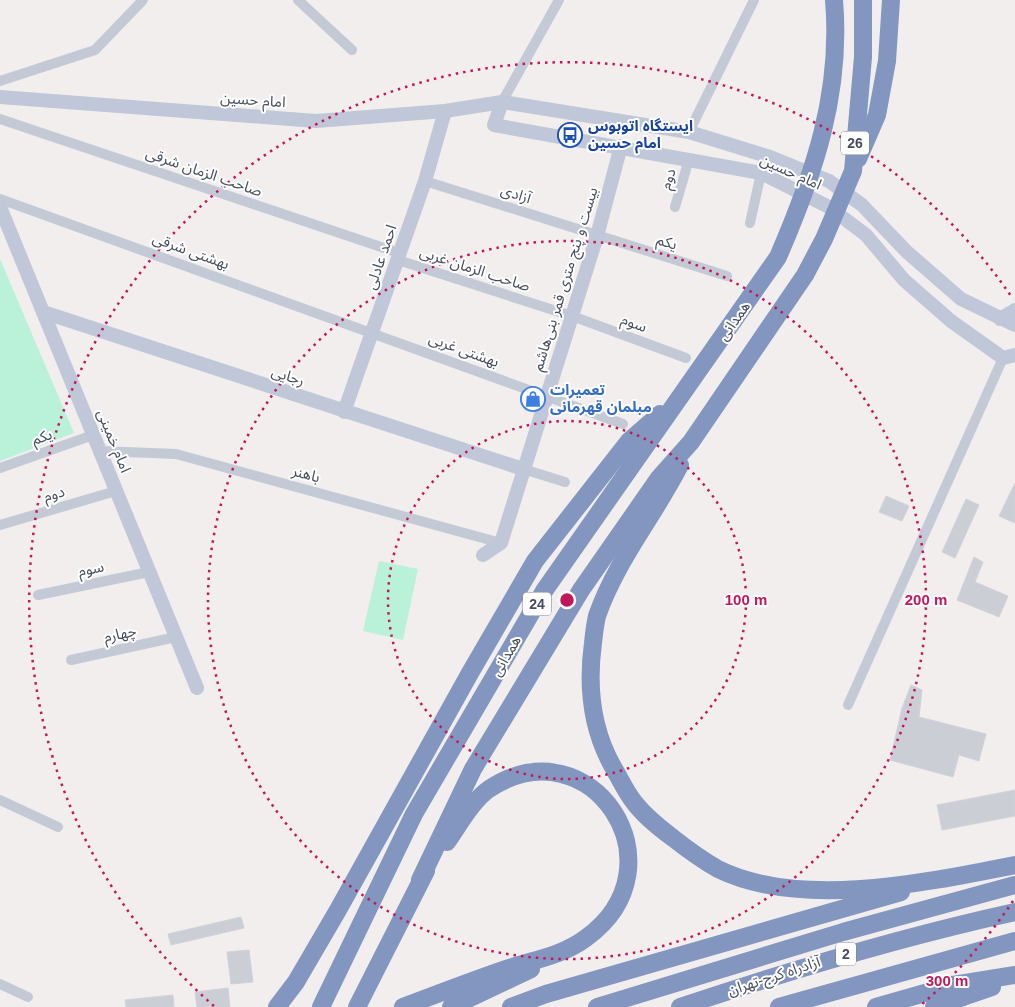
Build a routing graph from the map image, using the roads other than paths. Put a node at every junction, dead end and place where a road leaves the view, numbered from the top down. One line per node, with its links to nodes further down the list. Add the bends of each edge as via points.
1 (144, 0): 9 (street, via 95,50)
2 (298, 0): 8 (street)
3 (559, 0): 11 (street)
4 (754, 0): 14 (street)
5 (834, 0): 26 (highway, 26, via 836,52 833,85 801,203)
6 (863, 0): 17 (highway, 26, via 863,58)
7 (890, 3): 17 (highway, via 887,61 877,116)
8 (352, 50)
9 (0, 81)
10 (0, 97): 12 (street, امام حسین, via 316,121)
11 (502, 102): 12 (street, امام حسین); 14 (street, امام حسین); 15 (street, امام حسین, via 494,125)
12 (445, 111): 19 (street, احمد عادلی)
13 (0, 119): 25 (street, صاحب الزمان شرقی)
14 (688, 132): 32 (street, امام حسین, via 770,157 829,181 862,205 907,252 961,299)
15 (621, 146): 16 (street, امام حسین); 24 (street, بیست و پنج متری قمر بنی‌هاشم)
16 (690, 159): 18 (street, امام حسین); 22 (street, دوم)
17 (853, 171): 27 (highway, 26, via 824,239)
18 (761, 173): 23 (street); 35 (street, امام حسین, via 829,207 866,235 904,280 951,321)
19 (425, 181): 24 (street, آزادی); 25 (street, احمد عادلی)
20 (0, 199): 34 (street, بهشتی شرقی)
21 (0, 207): 30 (street, امام خمینی)
22 (675, 207)
23 (750, 223)
24 (597, 236): 28 (street, یکم); 31 (street, بیست و پنج متری قمر بنی‌هاشم)
25 (398, 256): 31 (street, صاحب الزمان غربی); 34 (street, احمد عادلی)
26 (778, 257): 37 (highway, همدانی / 24)
27 (804, 275): 42 (highway, همدانی / 24)
28 (728, 276)
29 (1015, 310): 32 (street)
30 (43, 312): 39 (street, رجایی); 41 (street, امام خمینی)
31 (572, 316): 36 (street, سوم); 38 (street, بیست و پنج متری قمر بنی‌هاشم)
32 (1000, 319): 33 (street, امام حسین)
33 (1015, 325)
34 (372, 332): 38 (street, بهشتی غربی); 39 (street, احمد عادلی)
35 (1009, 356): 56 (street)
36 (686, 358)
37 (683, 393): 70 (highway, via 629,441 535,561 338,910 296,982); 71 (highway, همدانی / 24, via 544,591 414,814)
38 (546, 396): 40 (street); 45 (street, بیست و پنج متری قمر بنی‌هاشم)
39 (344, 412): 45 (street, رجایی)
40 (623, 424)
41 (93, 435): 43 (street, امام خمینی); 44 (street, یکم)
42 (691, 442): 60 (highway, via 669,487 616,573 597,617 590,665 591,707 601,746 630,797 653,823 685,848 719,869 748,880 803,890 858,889); 61 (highway, همدانی / 24, via 659,478 581,590 473,769)
43 (100, 451): 47 (street, امام خمینی); 49 (street, باهنر, via 176,454)
44 (0, 468)
45 (523, 469): 46 (street); 49 (street, بیست و پنج متری قمر بنی‌هاشم)
46 (564, 482)
47 (116, 491): 48 (street, دوم); 51 (street, امام خمینی)
48 (0, 525)
49 (501, 543): 50 (street)
50 (483, 555)
51 (149, 572): 52 (street, سوم); 53 (street, امام خمینی)
52 (38, 595)
53 (176, 637): 54 (street, چهارم); 55 (street, امام خمینی)
54 (71, 660)
55 (197, 688)
56 (848, 705)
57 (0, 800): 58 (street)
58 (58, 827)
59 (1015, 864): 60 (highway)
60 (957, 876): 75 (highway, via 546,994)
61 (420, 880): 65 (highway, via 488,790 518,774 544,772 577,779 605,798 623,828 630,862 624,892 610,916 586,938); 72 (highway, 24)
62 (1015, 885): 76 (highway, via 843,932)
63 (1015, 912): 77 (highway, آزادراه کرج-تهران / 2, via 948,926 798,967)
64 (1015, 941): 78 (highway, 2)
65 (562, 953): 73 (highway, via 507,969); 74 (highway)
66 (1015, 975): 79 (highway, via 953,985)
67 (1015, 979): 80 (highway)
68 (0, 984): 69 (street)
69 (28, 997)
70 (277, 1007)
71 (321, 1007)
72 (357, 1007)
73 (403, 1007)
74 (451, 1007)
75 (511, 1007)
76 (597, 1007)
77 (680, 1007)
78 (779, 1007)
79 (876, 1007)
80 (934, 1007)

